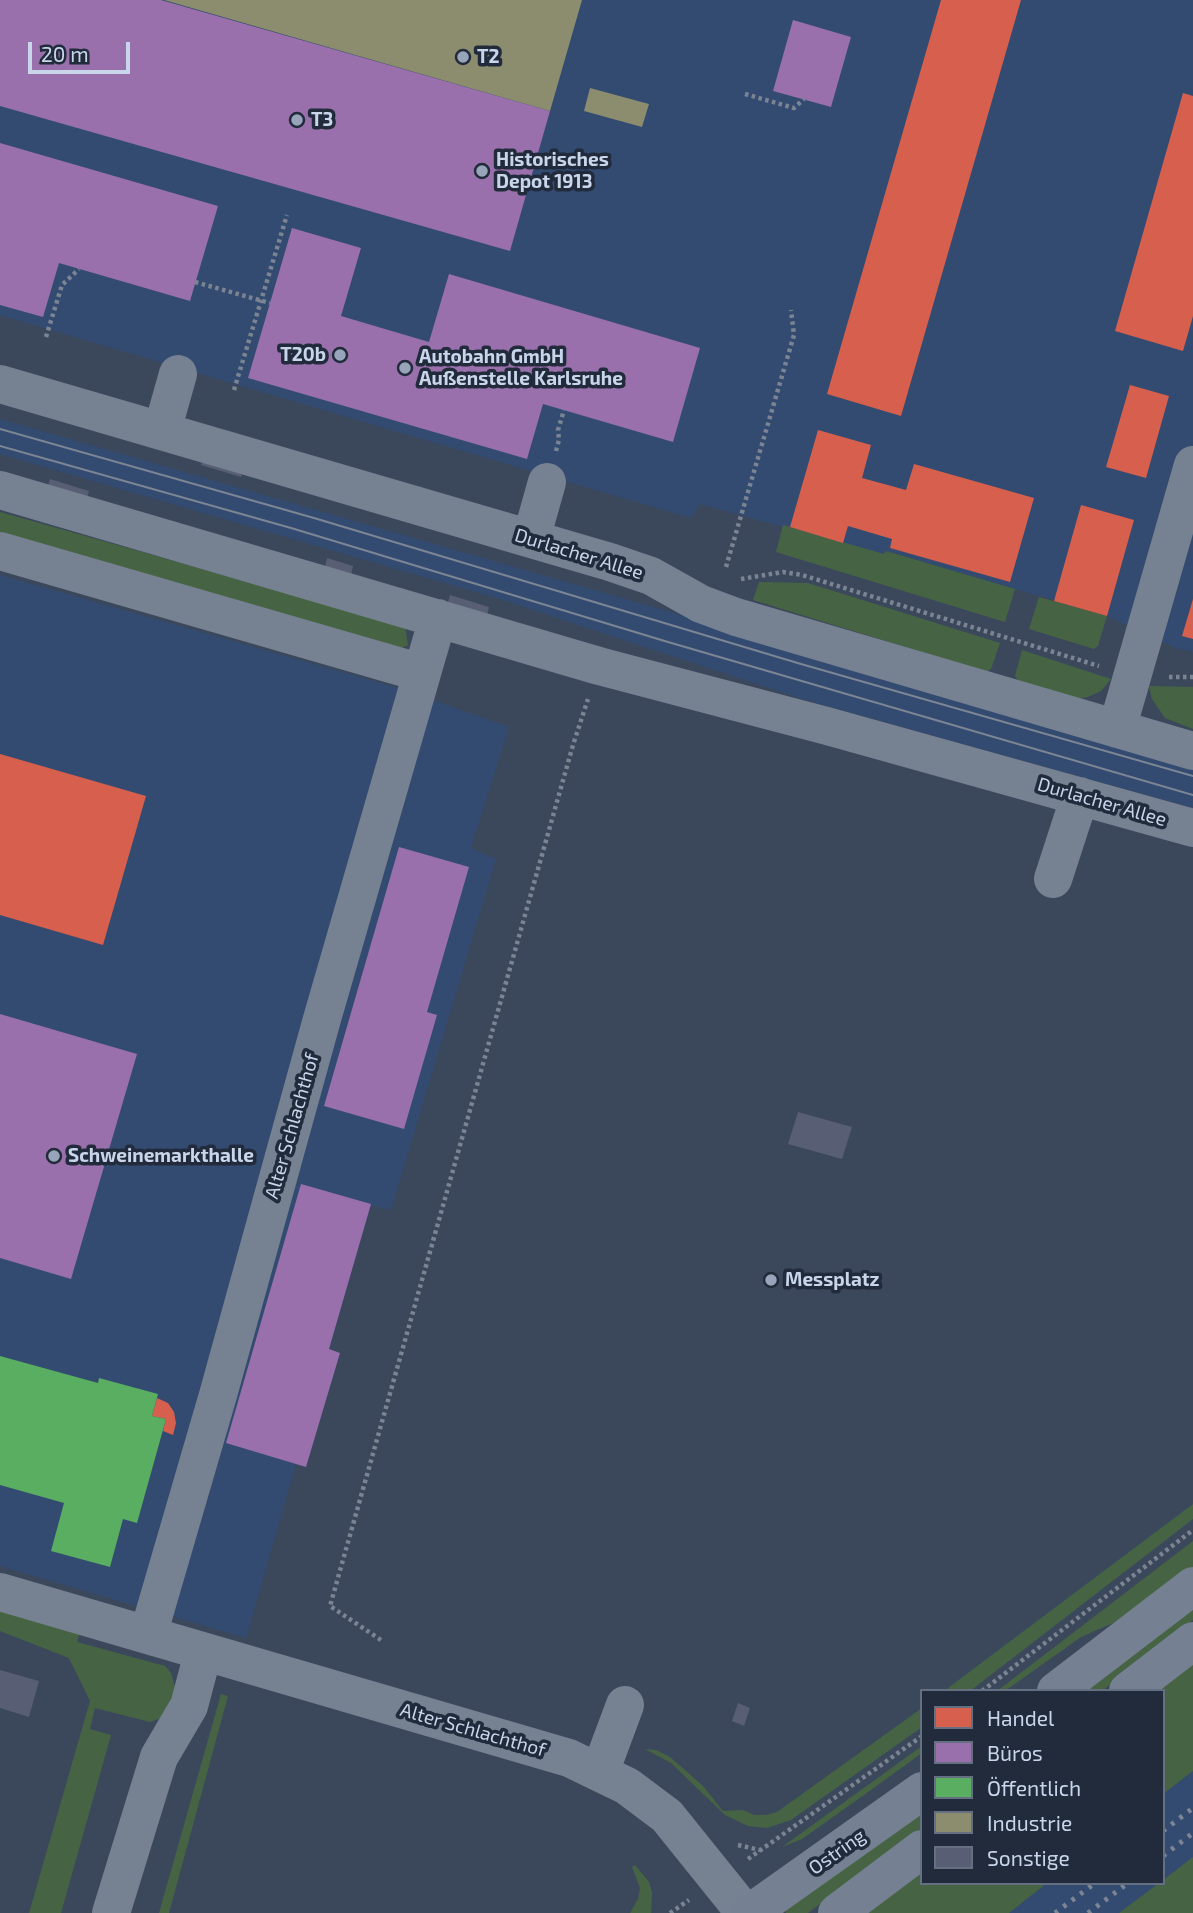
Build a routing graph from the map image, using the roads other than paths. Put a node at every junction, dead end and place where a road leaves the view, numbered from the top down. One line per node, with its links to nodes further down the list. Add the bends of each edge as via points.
1 (178, 374): 3 (street)
2 (0, 384): 3 (street, Durlacher Allee)
3 (162, 431): 7 (street, Durlacher Allee)
4 (1193, 465): 11 (street)
5 (547, 482): 7 (street)
6 (0, 490): 9 (street, Durlacher Allee)
7 (531, 539): 11 (street, Durlacher Allee, via 651,576 736,617)
8 (0, 551): 10 (street)
9 (438, 618): 10 (street, Alter Schlachthof); 13 (street, Durlacher Allee, via 598,666)
10 (422, 673): 18 (street, Alter Schlachthof)
11 (1117, 729): 12 (street, Durlacher Allee)
12 (1193, 751)
13 (1080, 796): 14 (street, Durlacher Allee); 15 (street)
14 (1193, 828)
15 (1053, 878)
16 (1193, 1586): 21 (main road)
17 (0, 1592): 18 (street, Alter Schlachthof)
18 (148, 1635): 20 (street, Alter Schlachthof)
19 (1193, 1641): 22 (main road)
20 (203, 1653): 24 (street, Alter Schlachthof, via 562,1755); 27 (street, via 189,1706 159,1758)
21 (1059, 1689)
22 (1131, 1689)
23 (625, 1705): 24 (street)
24 (600, 1772): 28 (street, Alter Schlachthof, via 667,1816)
25 (920, 1792): 29 (main road, Ostring)
26 (920, 1851): 30 (main road)
27 (111, 1913)
28 (745, 1913)
29 (750, 1913)
30 (837, 1913)

